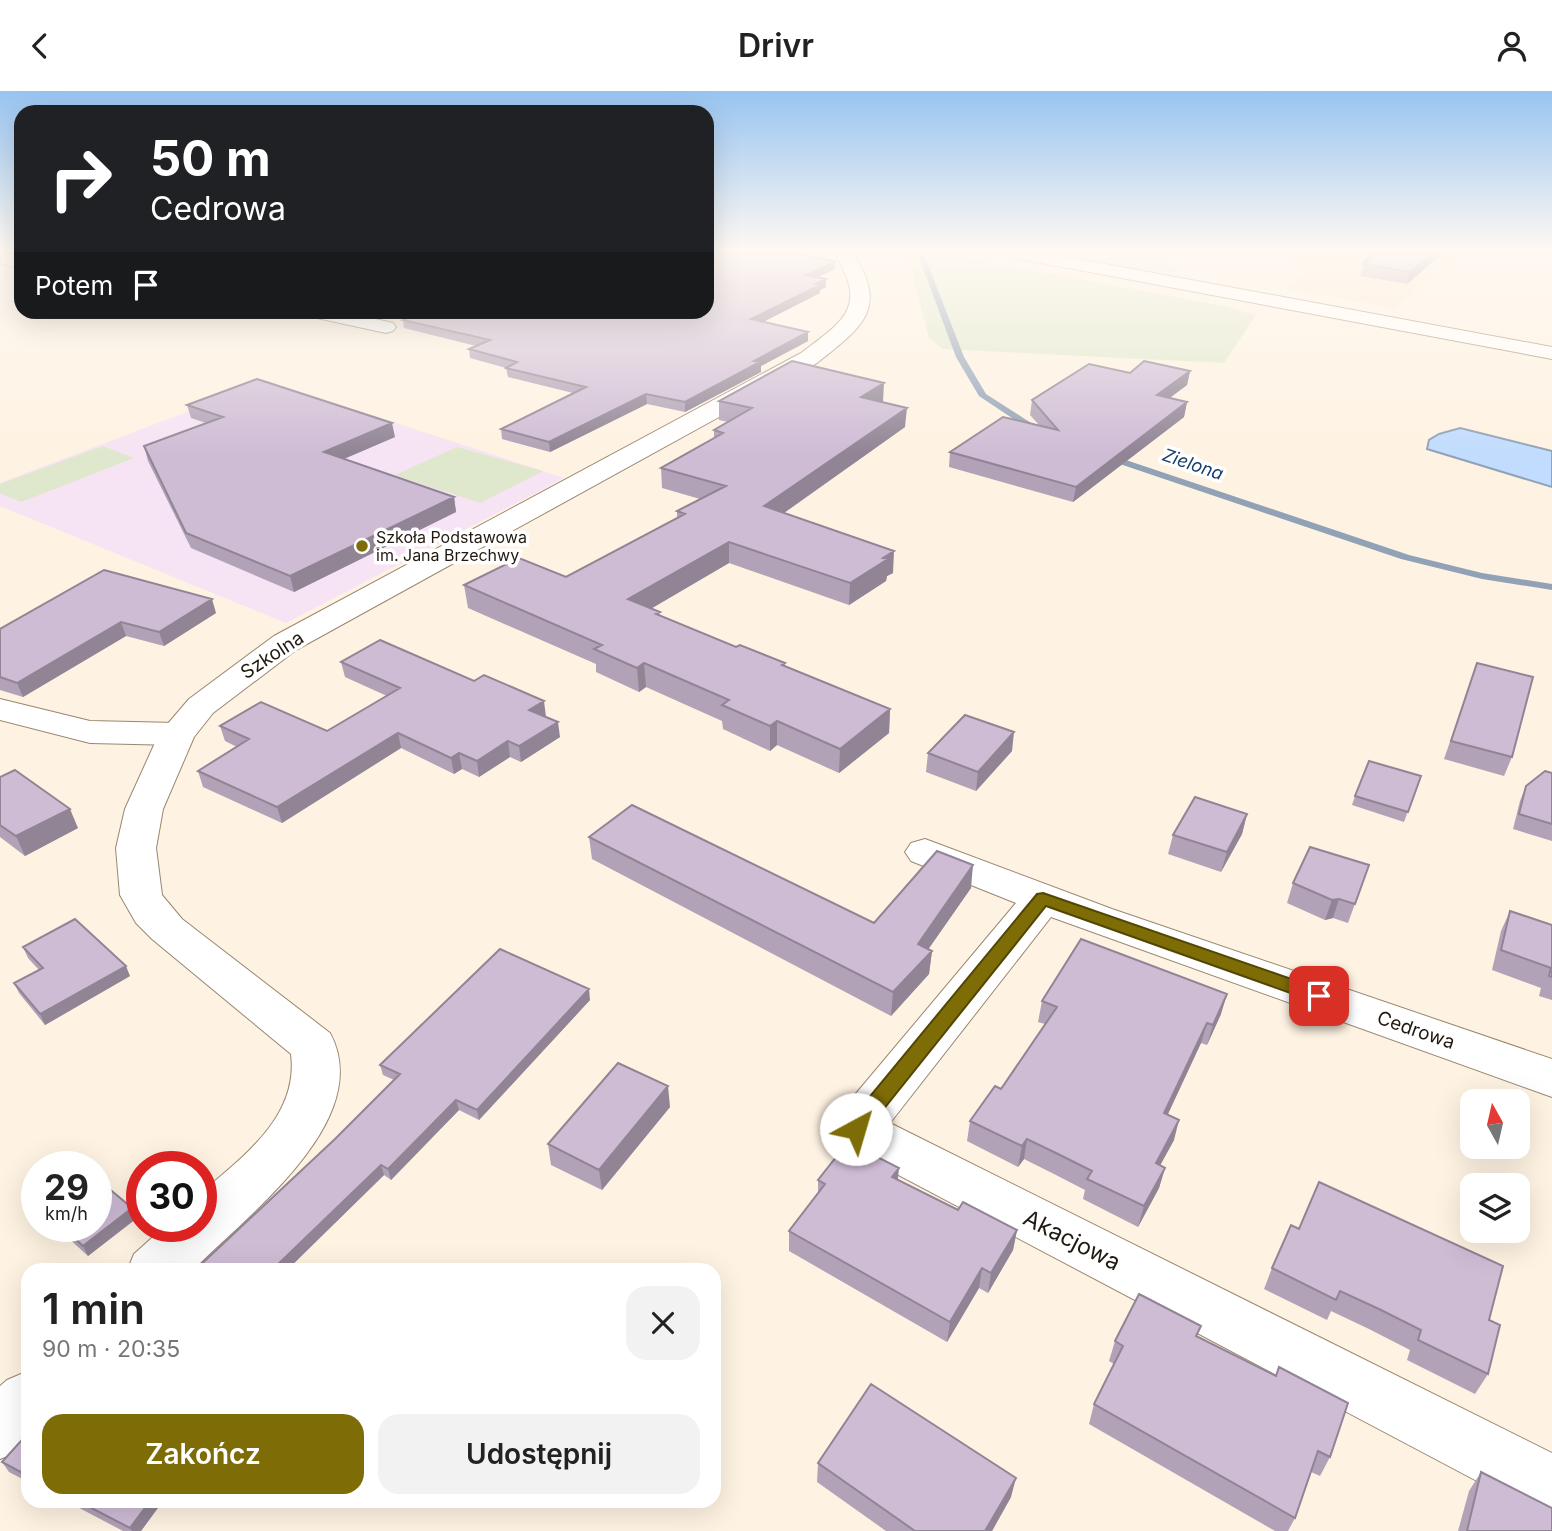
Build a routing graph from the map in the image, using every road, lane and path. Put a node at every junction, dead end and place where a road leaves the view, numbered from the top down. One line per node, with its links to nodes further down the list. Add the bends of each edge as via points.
1 (349, 319): 4 (street)
2 (852, 319): 7 (street, Szkolna, via 809,358 285,643 201,706)
3 (1371, 319): 5 (street)
4 (386, 327)
5 (1552, 353)
6 (0, 709): 7 (street, via 90,732)
7 (177, 734): 11 (street, Szkolna, via 144,809 136,848 141,895 167,929 313,1046 317,1058 314,1094 293,1135)
8 (925, 852): 9 (street, Cedrowa)
9 (1043, 898): 10 (street, Cedrowa); 16 (street, Akacjowa, via 856,1129)
10 (1552, 1078)
11 (217, 1210)
12 (184, 1242): 13 (street, Szkolna)
13 (162, 1263)
14 (21, 1407): 15 (street)
15 (0, 1429)
16 (1552, 1487)

